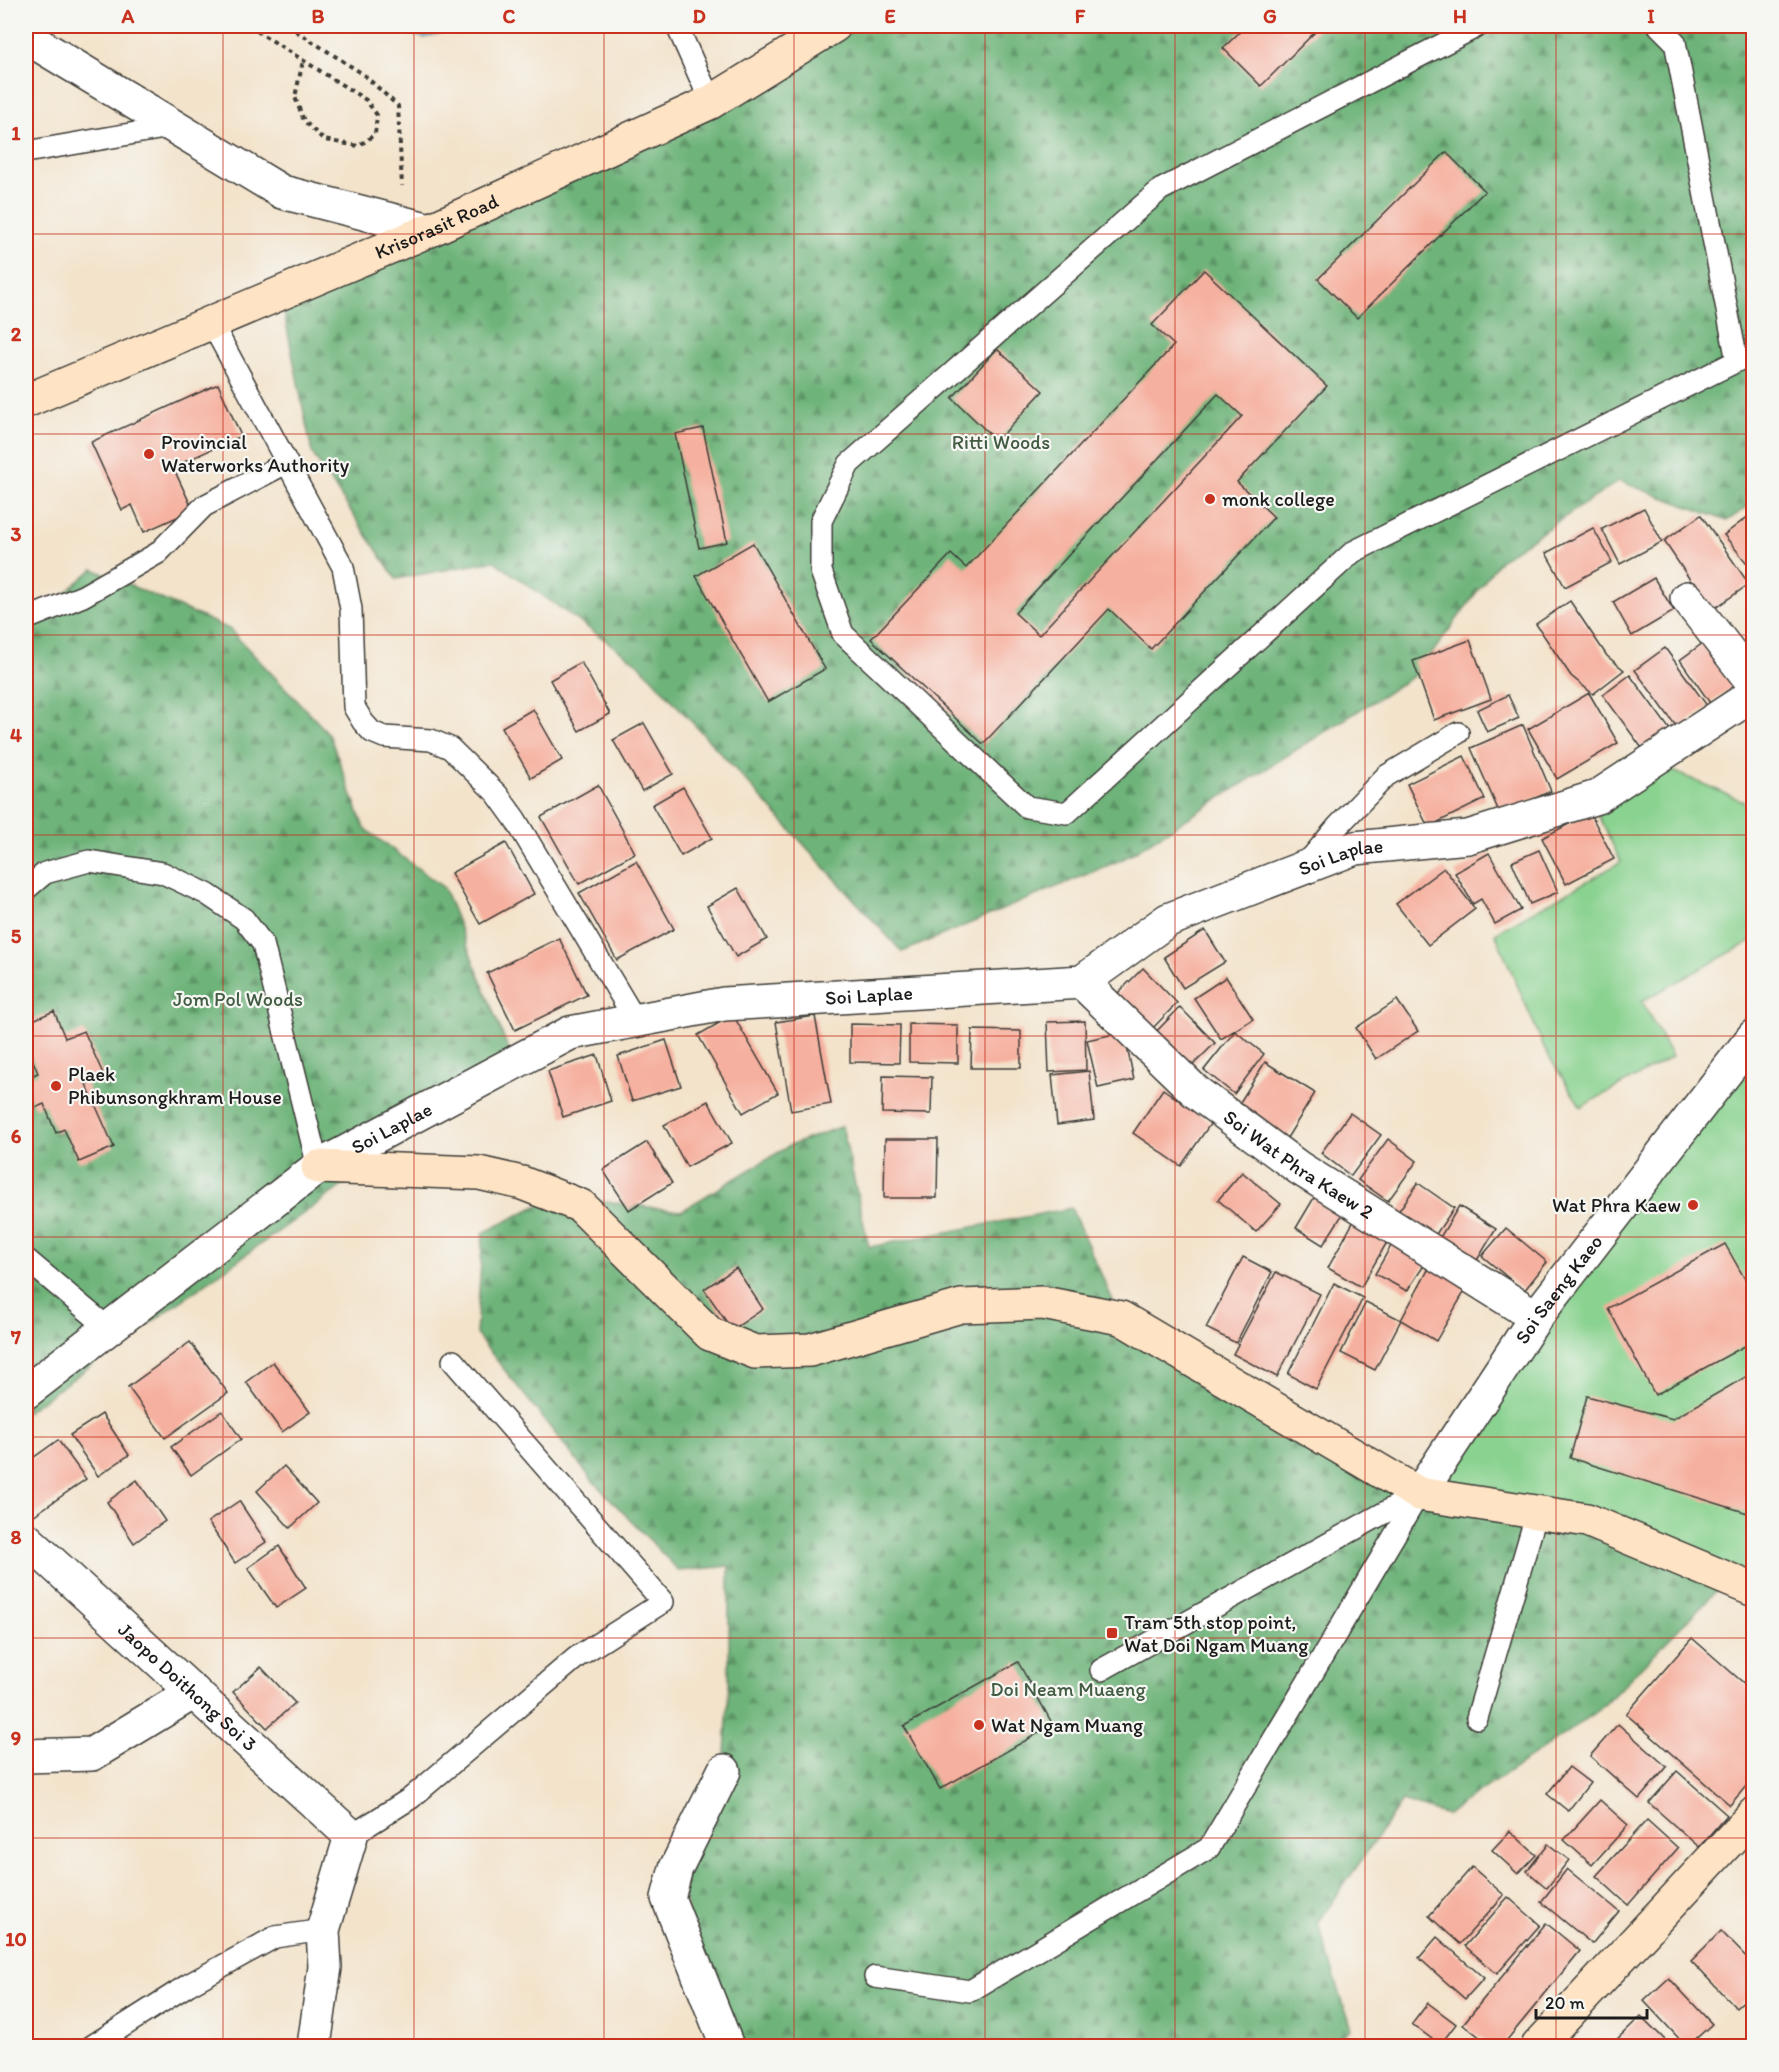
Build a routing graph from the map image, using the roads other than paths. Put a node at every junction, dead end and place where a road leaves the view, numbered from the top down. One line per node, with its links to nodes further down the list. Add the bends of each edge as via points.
1 (677, 26): 6 (lane)
2 (834, 26): 6 (street, Krisorasit Road)
3 (1478, 26): 11 (lane, via 1160,190 849,464 821,521 821,571 843,634 1027,807 1066,813 1353,552)
4 (1659, 26): 11 (lane, via 1675,42)
5 (26, 37): 7 (street)
6 (711, 102): 9 (street, Krisorasit Road)
7 (176, 126): 8 (lane); 9 (street, via 282,192)
8 (26, 152)
9 (417, 226): 10 (street, Krisorasit Road)
10 (211, 322): 12 (street, Krisorasit Road); 13 (lane)
11 (1745, 356)
12 (26, 400)
13 (286, 463): 15 (lane, via 204,506 158,553 83,596); 22 (lane, via 343,567 351,609 354,707 363,722 384,737 431,740 450,748 497,794)
14 (1687, 598): 16 (street)
15 (26, 619)
16 (1754, 684)
17 (1754, 694): 19 (street, Soi Laplae, via 1597,797 1468,837 1355,848)
18 (1458, 733): 19 (lane, via 1386,776)
19 (1304, 867): 21 (street, Soi Laplae, via 1168,920)
20 (26, 890): 24 (lane, via 45,873 89,861 164,873 207,894 244,919 263,944)
21 (1082, 982): 22 (street, Soi Laplae, via 724,1004); 26 (street, Soi Wat Phra Kaew 2, via 1196,1092 1290,1161)
22 (636, 1021): 24 (street, Soi Laplae, via 570,1033)
23 (1754, 1036): 26 (street, Soi Saeng Kaeo)
24 (318, 1167): 27 (street, Soi Laplae); 30 (street, via 478,1173 581,1206 710,1334 755,1352 810,1350 961,1306 1043,1303 1121,1318)
25 (26, 1259): 27 (lane)
26 (1536, 1317): 30 (street, Soi Saeng Kaeo)
27 (108, 1328): 29 (street, Soi Laplae)
28 (453, 1361): 40 (lane, via 663,1602 577,1656 411,1798)
29 (26, 1392)
30 (1419, 1494): 31 (street); 34 (lane); 42 (lane, via 1209,1848 970,1991)
31 (1536, 1512): 33 (street, via 1587,1520); 36 (lane)
32 (26, 1539): 35 (street, Jaopo Doithong Soi 3)
33 (1754, 1590)
34 (1101, 1670)
35 (194, 1692): 37 (street, via 92,1754); 40 (street, Jaopo Doithong Soi 3)
36 (1477, 1718)
37 (26, 1756)
38 (724, 1771): 45 (street, via 676,1868 668,1898)
39 (1754, 1814): 46 (street)
40 (351, 1836): 41 (street)
41 (323, 1930): 43 (lane, via 275,1937); 44 (street, via 326,1967)
42 (875, 1977)
43 (92, 2046)
44 (314, 2046)
45 (727, 2046)
46 (1538, 2046)

